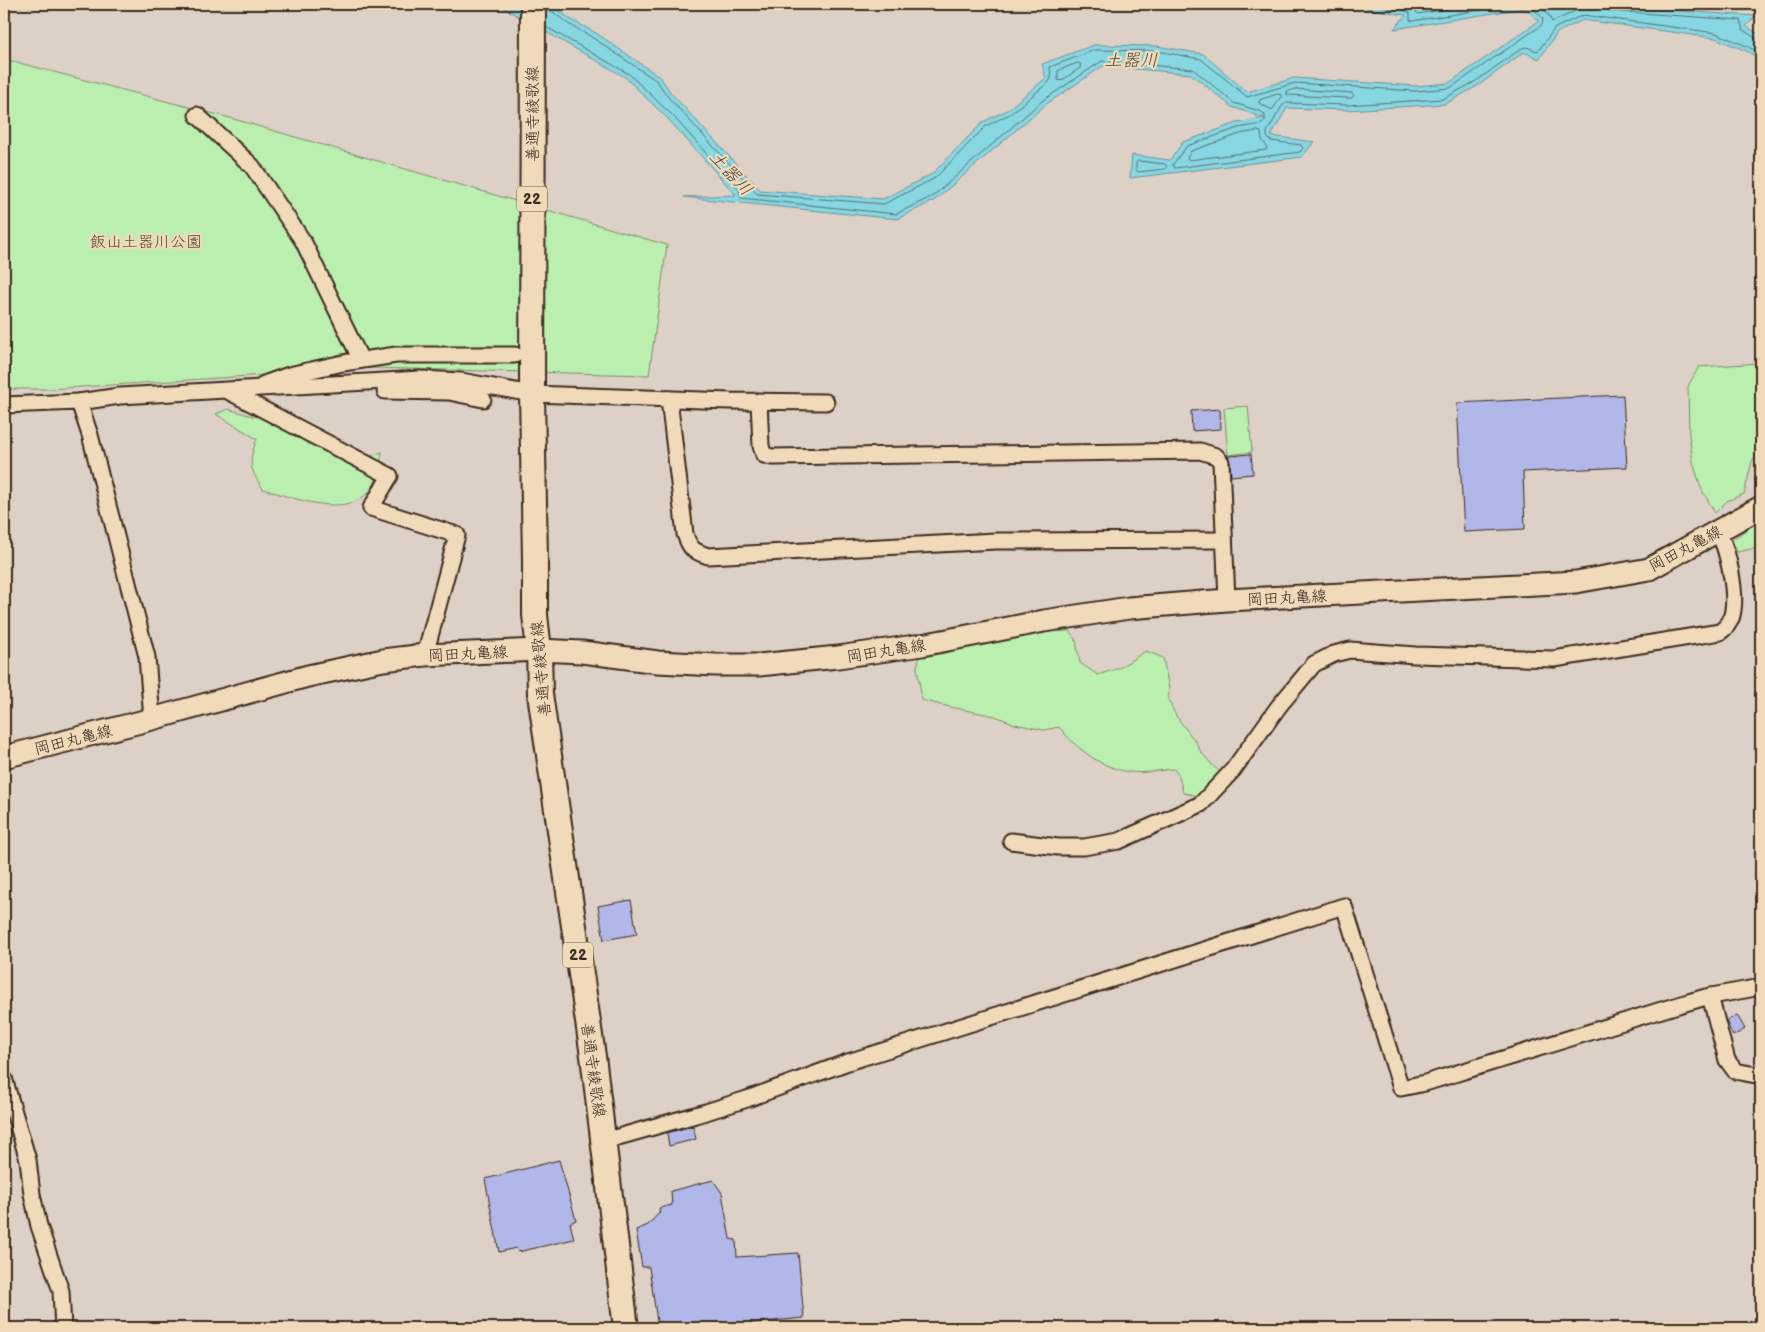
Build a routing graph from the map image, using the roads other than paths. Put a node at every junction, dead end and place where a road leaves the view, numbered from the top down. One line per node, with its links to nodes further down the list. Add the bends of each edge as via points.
1 (533, 4): 7 (main road, 善通寺綾歌線 / 22)
2 (197, 115): 4 (street, via 252,166 304,241)
3 (515, 355): 4 (street, via 396,355)
4 (361, 360): 5 (street, via 289,375)
5 (251, 389): 6 (street); 7 (street, via 420,379 461,381); 8 (street, via 272,397 396,390 449,392)
6 (227, 391): 11 (street, via 120,396); 19 (street, via 390,476 371,508 457,536)
7 (532, 394): 9 (street); 18 (main road, 善通寺綾歌線 / 22)
8 (483, 398)
9 (670, 399): 10 (street); 16 (street, via 685,534 689,546 708,556 996,541)
10 (759, 401): 12 (street); 16 (street, via 761,446 764,455 772,457 1200,451 1216,456 1220,462)
11 (79, 402): 13 (street); 20 (street, via 147,657)
12 (826, 402)
13 (4, 404)
14 (1761, 507): 15 (main road, 岡田丸亀線)
15 (1717, 531): 17 (main road, 岡田丸亀線, via 1649,569 1576,582); 22 (street, via 1725,547 1733,592 1733,611 1727,627 1720,632 1554,660 1350,650 1334,654 1314,664 1233,770 1200,804 1119,841 1084,847 1058,847)
16 (1224, 540): 17 (street)
17 (1227, 600): 18 (main road, 岡田丸亀線, via 1129,608 922,645 759,665 658,662)
18 (538, 650): 19 (main road, 岡田丸亀線); 27 (main road, 善通寺綾歌線 / 22, via 540,694)
19 (425, 655): 20 (main road, 岡田丸亀線, via 308,676)
20 (152, 719): 21 (main road, 岡田丸亀線)
21 (4, 757)
22 (1011, 841)
23 (1761, 987): 24 (street)
24 (1710, 996): 25 (street, via 1727,1060 1735,1071); 27 (street, via 1401,1088 1344,906 848,1062 747,1099)
25 (1761, 1076)
26 (4, 1078): 28 (street, via 28,1160 39,1226 60,1291)
27 (604, 1141): 29 (main road, 善通寺綾歌線 / 22)
28 (63, 1328)
29 (626, 1328)

